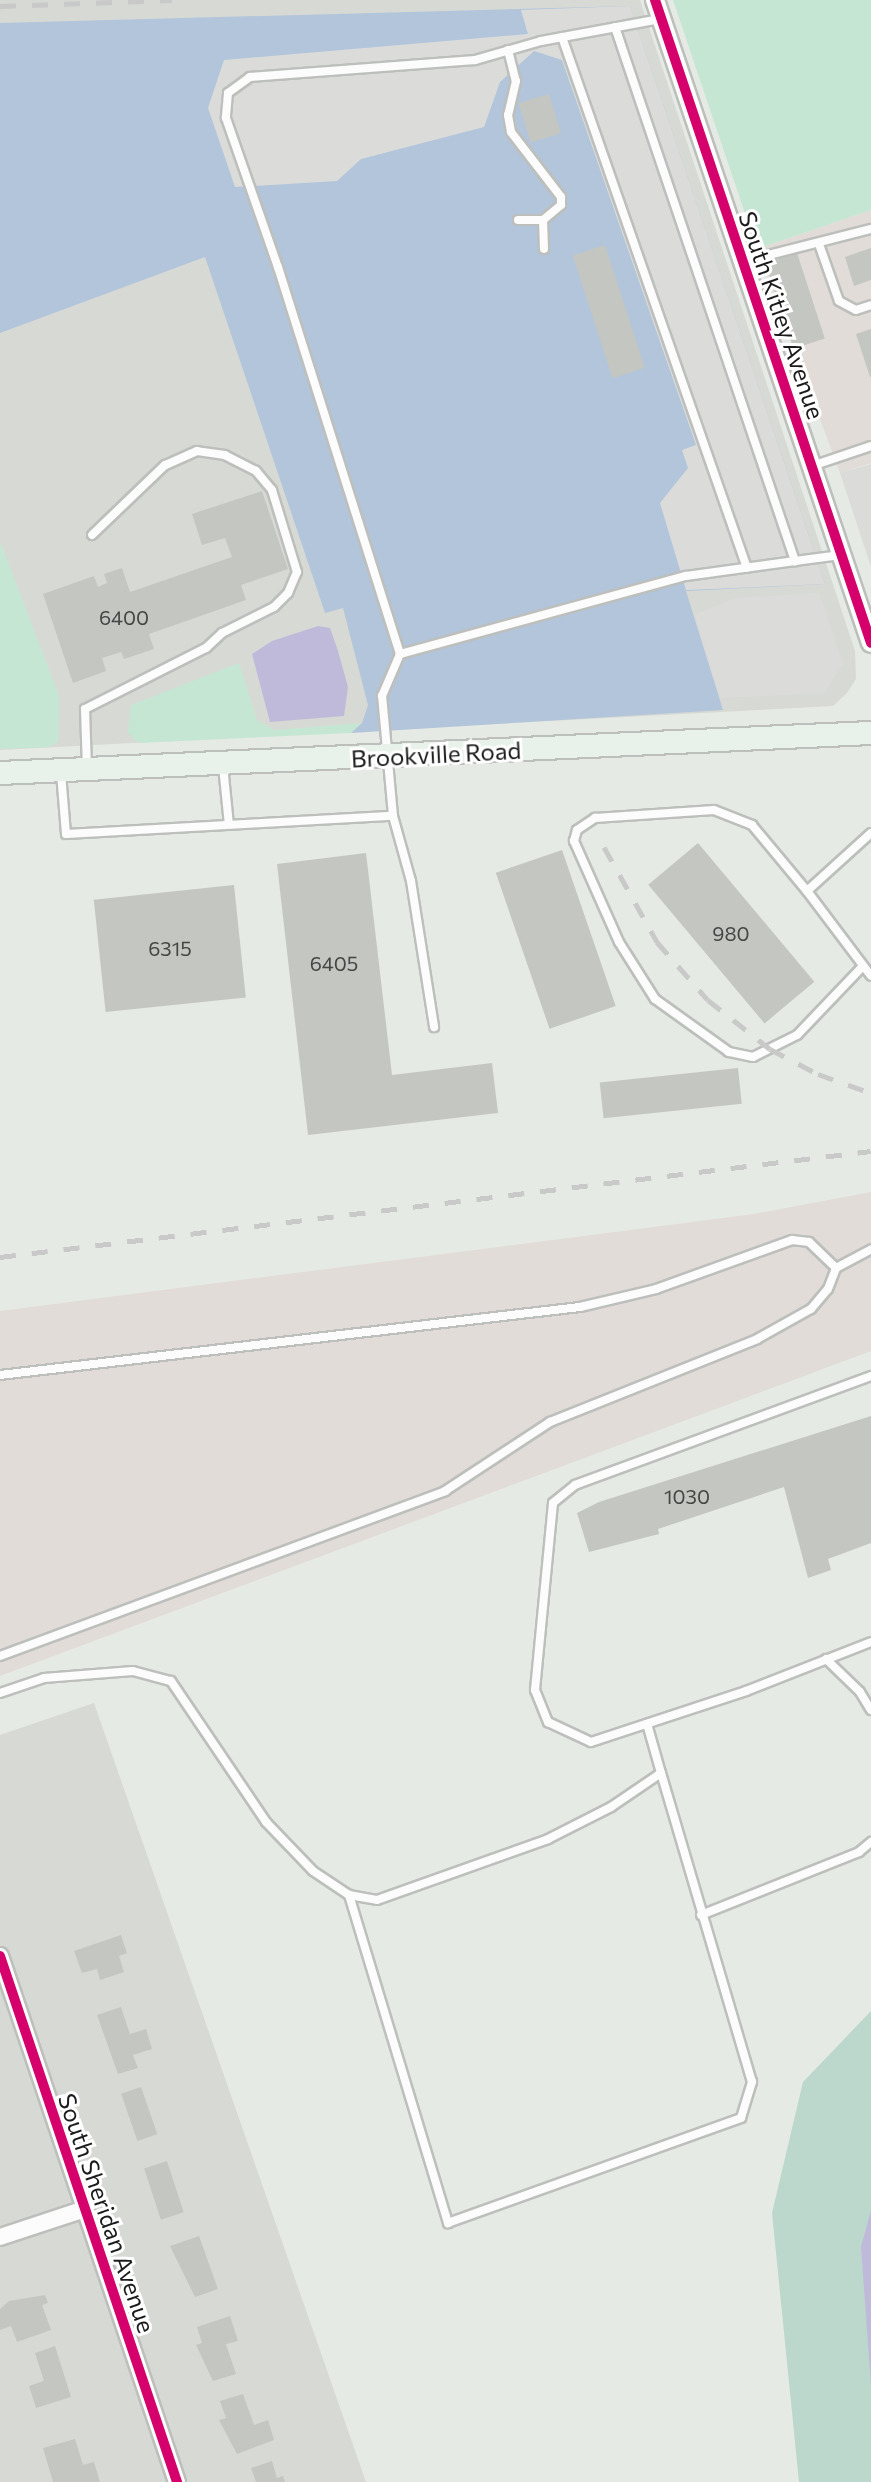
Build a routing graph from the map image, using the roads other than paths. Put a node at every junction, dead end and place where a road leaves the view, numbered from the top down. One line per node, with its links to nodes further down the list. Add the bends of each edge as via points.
1 (655, 0): 2 (street, South Kitley Avenue)
2 (661, 18): 3 (lane); 11 (street, South Kitley Avenue)
3 (615, 27): 4 (lane); 17 (lane)
4 (562, 37): 5 (lane); 18 (lane)
5 (508, 50): 7 (lane, via 516,81 508,115 511,132 561,197 561,205); 20 (lane, via 475,60 250,77 236,83 226,98 226,118)
6 (518, 220): 7 (lane)
7 (543, 220): 10 (lane)
8 (871, 229): 9 (lane)
9 (819, 244): 11 (lane); 12 (lane, via 839,301 856,310)
10 (544, 249)
11 (743, 262): 14 (street, South Kitley Avenue)
12 (871, 305)
13 (871, 446): 14 (lane)
14 (812, 467): 16 (street, South Kitley Avenue)
15 (92, 535): 24 (lane, via 165,465 197,451 225,455 256,471 272,490 297,572 288,593 274,607 85,709)
16 (841, 555): 17 (lane); 19 (street, South Kitley Avenue)
17 (795, 561): 18 (lane)
18 (747, 568): 20 (lane, via 686,576)
19 (871, 643)
20 (400, 654): 22 (lane, via 382,696)
21 (871, 733): 22 (main road, Brookville Road)
22 (391, 756): 23 (main road, Brookville Road); 27 (lane)
23 (223, 764): 24 (main road, Brookville Road); 28 (lane)
24 (87, 770): 25 (main road, Brookville Road)
25 (60, 771): 26 (main road, Brookville Road); 28 (lane, via 66,834)
26 (0, 773)
27 (393, 816): 28 (lane); 33 (lane, via 411,881)
28 (229, 825)
29 (871, 833): 30 (lane)
30 (807, 891): 31 (lane); 31 (lane, via 752,825 714,810 595,818 577,830 574,841 619,942 655,999 729,1052 753,1057 797,1035)
31 (863, 966): 32 (lane)
32 (871, 976)
33 (434, 1027)
34 (871, 1249): 35 (lane)
35 (836, 1268): 36 (lane, via 809,1242 792,1240 656,1289 580,1307); 39 (lane, via 828,1289 811,1309 757,1339 550,1422 445,1491)
36 (0, 1375)
37 (871, 1376): 43 (lane, via 575,1485 553,1503 535,1690 548,1722 591,1742)
38 (871, 1642): 40 (lane)
39 (0, 1656)
40 (826, 1659): 42 (lane); 43 (lane)
41 (0, 1693): 46 (lane, via 44,1678 133,1671 171,1681 266,1822 313,1871)
42 (871, 1710)
43 (647, 1724): 44 (lane)
44 (661, 1773): 46 (lane, via 548,1839 377,1900); 47 (lane)
45 (871, 1842): 47 (lane, via 859,1852)
46 (349, 1895): 47 (lane, via 448,2223 741,2118 752,2082)
47 (701, 1915)
48 (0, 1956): 49 (street, South Sheridan Avenue)
49 (85, 2209): 50 (street); 51 (street, South Sheridan Avenue)
50 (0, 2237)
51 (177, 2482)

